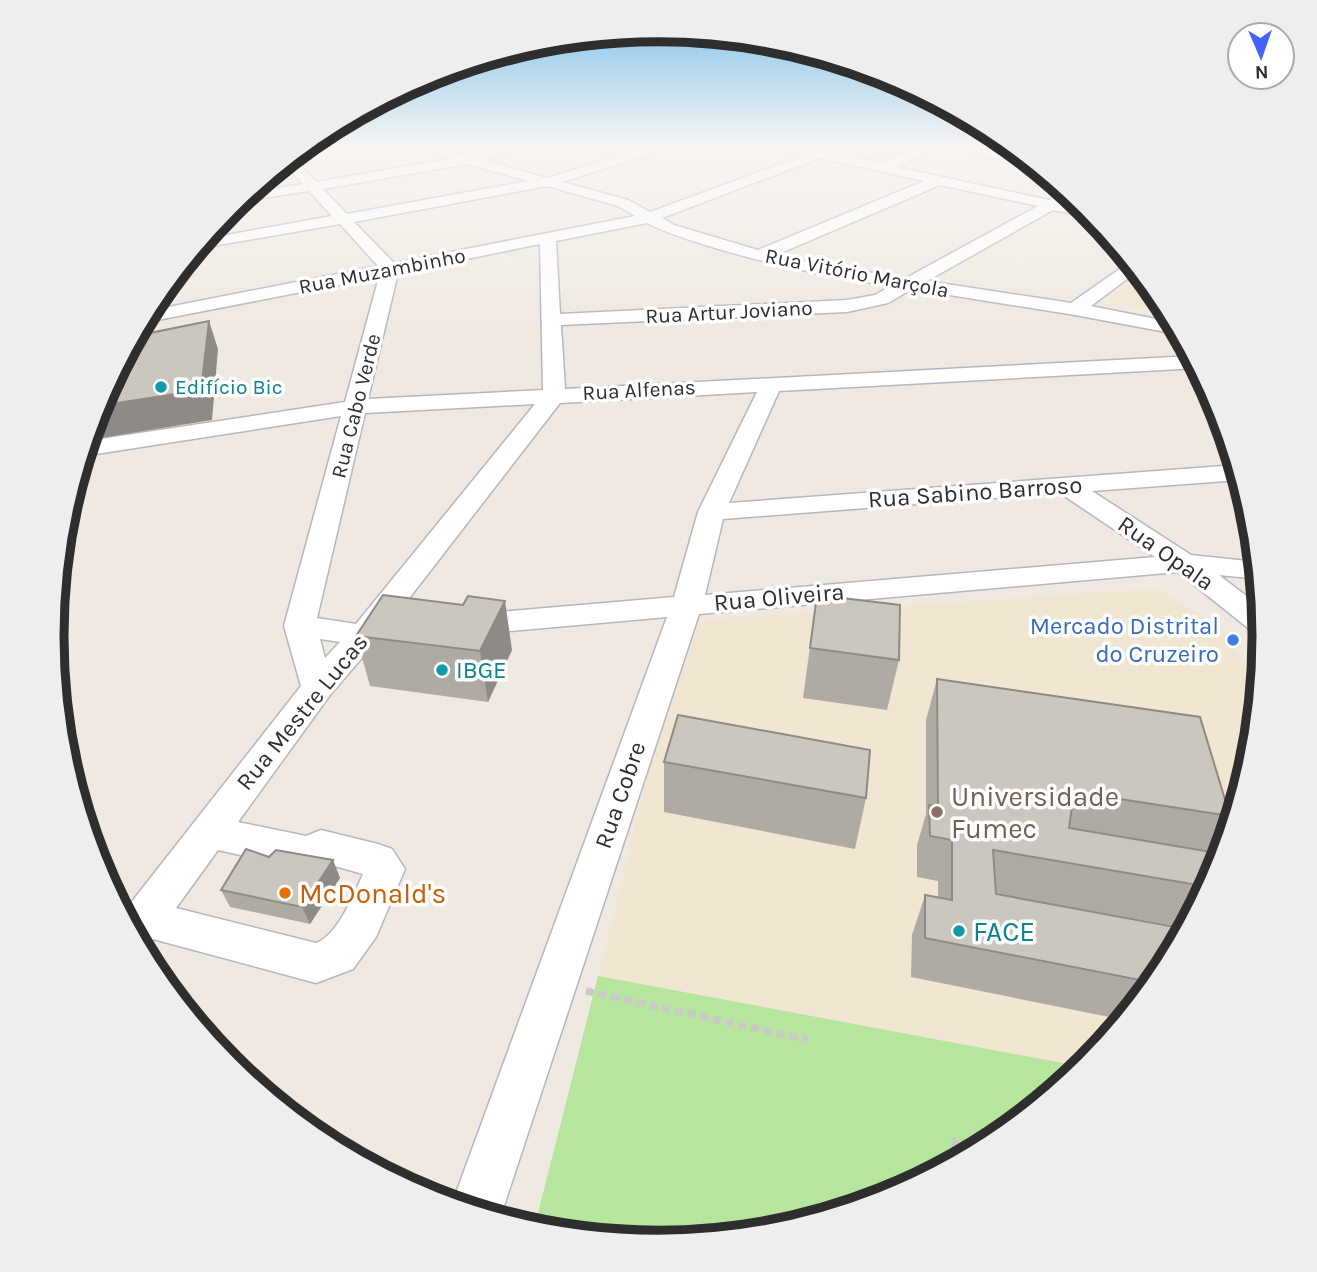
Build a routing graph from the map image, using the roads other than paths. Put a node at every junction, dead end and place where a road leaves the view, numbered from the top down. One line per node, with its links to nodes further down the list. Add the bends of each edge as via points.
1 (334, 207): 7 (street)
2 (404, 207): 7 (street)
3 (630, 207): 8 (street, Rua Vitório Marçola)
4 (676, 207): 8 (street, Rua Muzambinho)
5 (874, 207): 11 (street)
6 (1047, 207): 14 (street, Rua Artur Joviano)
7 (344, 218): 10 (street); 12 (street)
8 (648, 218): 9 (street, Rua Muzambinho); 11 (street, Rua Vitório Marçola)
9 (548, 238): 12 (street, Rua Muzambinho); 17 (street)
10 (214, 242)
11 (759, 256): 14 (street, Rua Vitório Marçola)
12 (390, 269): 16 (street, Rua Muzambinho); 22 (street, Rua Cabo Verde)
13 (1127, 271): 15 (street)
14 (904, 285): 15 (street, Rua Vitório Marçola); 17 (street, Rua Artur Joviano, via 881,299 847,306)
15 (1075, 309): 18 (street, Rua Vitório Marçola)
16 (159, 315)
17 (550, 320): 21 (street)
18 (1166, 327)
19 (1185, 363): 20 (street, Rua Alfenas)
20 (772, 383): 21 (street, Rua Alfenas); 26 (street, Rua Cobre)
21 (554, 394): 22 (street, Rua Alfenas); 32 (street, Rua Mestre Lucas)
22 (355, 407): 23 (street, Rua Alfenas); 31 (street, Rua Cabo Verde)
23 (95, 447)
24 (1229, 473): 25 (street, Rua Sabino Barroso)
25 (1065, 485): 26 (street, Rua Sabino Barroso); 27 (street, Rua Opala)
26 (712, 512): 29 (street, Rua Cobre)
27 (1184, 563): 28 (street, Rua Oliveira); 29 (street, Rua Oliveira); 30 (street, Rua Opala)
28 (1248, 571)
29 (687, 605): 32 (street, Rua Oliveira); 37 (street, Rua Cobre)
30 (1251, 615)
31 (300, 625): 32 (street, Rua Oliveira); 33 (street)
32 (364, 635): 33 (street, Rua Mestre Lucas)
33 (318, 687): 34 (street, Rua Mestre Lucas)
34 (208, 832): 35 (street, Rua Mestre Lucas); 36 (street, via 316,855 321,846 378,861 385,869 354,934 338,955 316,963)
35 (139, 924)
36 (141, 927)
37 (479, 1202)

